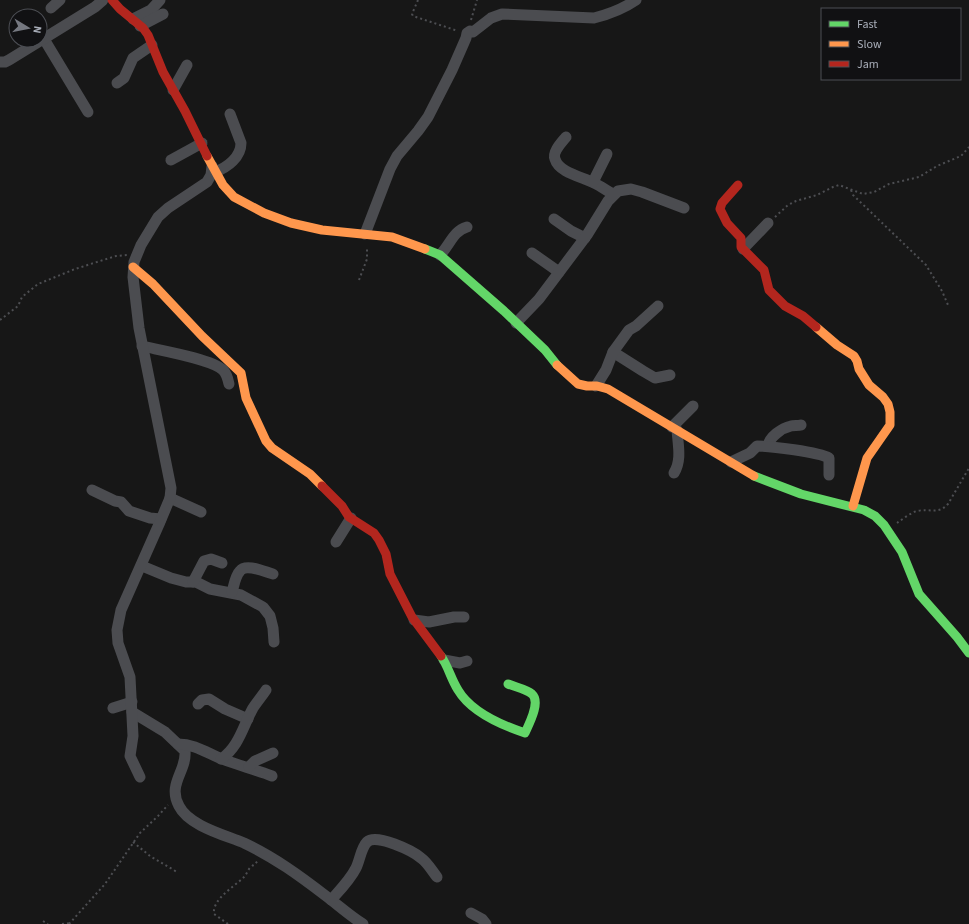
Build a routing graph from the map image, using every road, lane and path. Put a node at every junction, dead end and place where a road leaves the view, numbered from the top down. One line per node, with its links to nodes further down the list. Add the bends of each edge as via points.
1 (60, 0): 8 (street)
2 (103, 0): 12 (street)
3 (112, 0): 10 (street)
4 (160, 0): 10 (street)
5 (418, 0): 11 (path, via 413,16)
6 (477, 0): 11 (path)
7 (636, 0): 11 (street, via 624,8 594,18 502,14)
8 (51, 8)
9 (163, 14): 10 (street)
10 (136, 23): 13 (street, via 148,35)
11 (469, 32): 36 (street, via 428,117 397,156 390,169)
12 (48, 36)
13 (152, 45): 18 (street, via 132,58 124,78); 19 (street)
14 (48, 46): 20 (street)
15 (29, 48): 16 (street, via 9,60)
16 (0, 62)
17 (187, 65): 19 (street)
18 (117, 83)
19 (173, 90): 23 (street)
20 (88, 112)
21 (230, 114): 27 (street, via 241,147 238,156 224,168)
22 (566, 137): 28 (street, via 555,154 555,159 570,173)
23 (202, 143): 26 (street); 27 (street)
24 (969, 147): 30 (path, via 961,156 919,177 889,184 874,192 863,194)
25 (607, 154): 28 (street)
26 (171, 160)
27 (214, 169): 36 (street, via 223,185 234,196 264,213 322,230); 41 (street, via 207,182 158,217 140,245)
28 (593, 182): 31 (street)
29 (738, 185): 38 (street, via 722,203 720,210 727,223 742,238)
30 (851, 190): 34 (path, via 839,185 796,201); 44 (path, via 853,195 926,265)
31 (613, 194): 32 (street, via 631,189); 37 (street)
32 (684, 208)
33 (554, 218): 37 (street)
34 (768, 223): 38 (street)
35 (467, 227): 40 (street, via 459,229)
36 (367, 234): 40 (street, via 392,236); 43 (path, via 367,259)
37 (585, 238): 42 (street)
38 (743, 249): 63 (street, via 764,270 769,290 785,306 804,316 837,346 854,356 863,377 888,404 890,425 867,458)
39 (532, 253): 42 (street)
40 (440, 256): 47 (street)
41 (135, 261): 46 (path, via 127,255 116,256 38,284 22,297 18,306); 48 (street, via 133,284); 65 (street, via 202,336 241,372 246,398 266,442 310,474)
42 (559, 272): 47 (street, via 539,299)
43 (359, 280)
44 (948, 305)
45 (658, 306): 49 (street, via 629,330)
46 (0, 320)
47 (516, 323): 52 (street, via 578,384)
48 (142, 346): 51 (street, via 218,366 226,374); 62 (street, via 171,488)
49 (613, 352): 50 (street, via 656,378); 52 (street)
50 (670, 375)
51 (229, 384)
52 (596, 386): 55 (street, via 608,389)
53 (693, 406): 55 (street)
54 (801, 425): 56 (street, via 783,430 768,442)
55 (675, 428): 57 (street); 59 (street, via 679,463)
56 (768, 446): 57 (street, via 757,446); 60 (street, via 826,456 829,458)
57 (731, 462): 63 (street, via 756,477 801,494)
58 (969, 468): 67 (path, via 944,509 914,512)
59 (674, 474)
60 (829, 474)
61 (92, 490): 66 (street, via 121,502 128,511)
62 (170, 498): 64 (street); 66 (street)
63 (853, 506): 67 (street, via 875,516)
64 (201, 512)
65 (351, 518): 68 (street); 75 (street, via 374,533 384,546 390,574)
66 (161, 519): 70 (street)
67 (887, 530): 77 (street, via 902,552 919,594)
68 (336, 542)
69 (222, 563): 72 (street, via 211,559 204,561)
70 (142, 566): 72 (street, via 171,578); 83 (street, via 121,610 117,630 130,677)
71 (273, 574): 73 (street, via 254,568 244,569 240,571)
72 (193, 582): 73 (street)
73 (232, 592): 76 (street, via 263,607 270,616)
74 (464, 617): 75 (street, via 429,622)
75 (414, 620): 78 (street)
76 (274, 642)
77 (969, 653)
78 (444, 660): 79 (street, via 460,663); 80 (street, via 465,700 479,712 525,733 534,713 534,697 531,693)
79 (467, 661)
80 (508, 684)
81 (266, 690): 85 (street)
82 (198, 704): 85 (street, via 202,700 210,699)
83 (132, 707): 84 (street); 86 (street); 91 (street, via 133,736 130,756)
84 (113, 708)
85 (248, 720): 88 (street, via 234,747)
86 (178, 744): 88 (street, via 194,746); 92 (street, via 185,751 186,757 177,779)
87 (273, 753): 89 (street, via 255,761)
88 (221, 759): 89 (street)
89 (249, 767): 90 (street)
90 (272, 776)
91 (140, 777)
92 (175, 794): 93 (path); 94 (street, via 179,806 190,818 216,833)
93 (133, 842): 95 (path); 102 (path, via 105,884)
94 (260, 852): 97 (street, via 301,876); 103 (path, via 256,864 215,905 214,914)
95 (177, 872)
96 (437, 877): 97 (street, via 421,857 394,843 371,840 366,842 351,877)
97 (331, 900): 104 (street)
98 (471, 913): 105 (street)
99 (43, 921): 100 (path)
100 (48, 924)
101 (62, 924): 102 (path)
102 (69, 924)
103 (228, 924)
104 (363, 924)
105 (486, 924)

